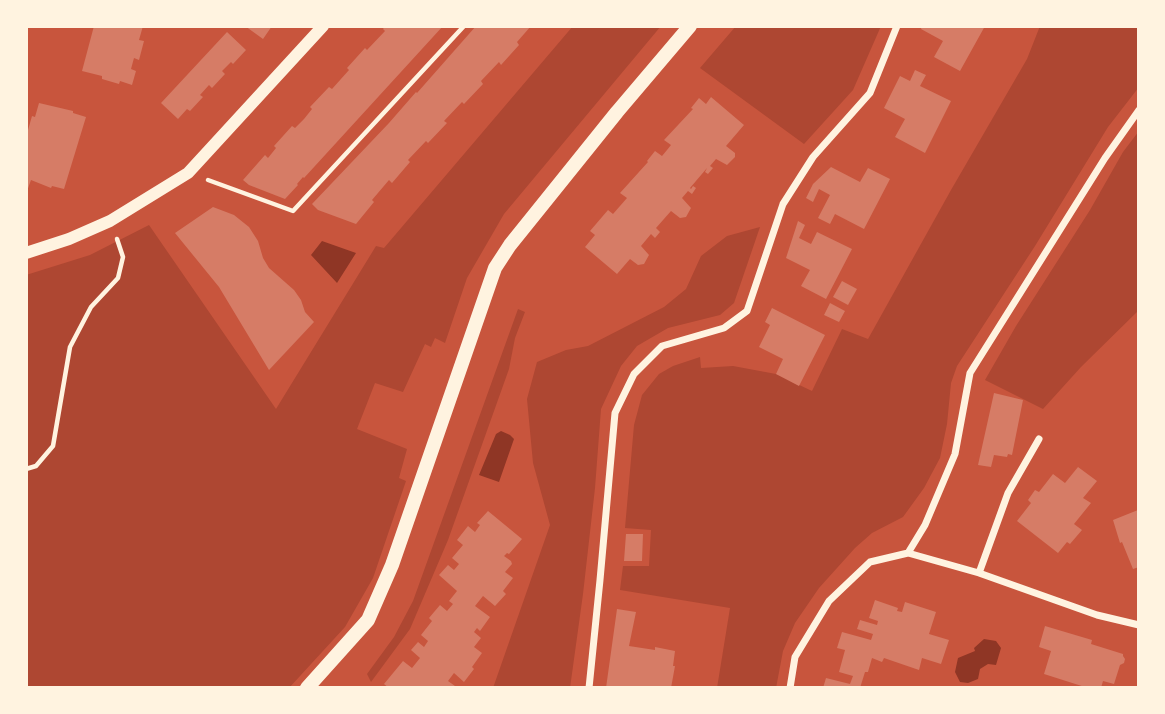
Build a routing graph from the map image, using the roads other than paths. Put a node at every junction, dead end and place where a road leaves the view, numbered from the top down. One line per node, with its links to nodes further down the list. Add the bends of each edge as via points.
1 (323, 26): 5 (street, via 188,173 110,221)
2 (690, 26): 10 (main road, via 495,268 392,565 368,620)
3 (897, 26): 11 (street, via 870,93 813,157 783,204 747,311 724,328 662,346 634,374 615,413)
4 (1139, 110): 7 (street, via 970,373 955,454)
5 (26, 253)
6 (1039, 439): 8 (street, via 1008,493)
7 (908, 553): 8 (street); 12 (street, via 870,562 829,601 795,657)
8 (979, 573): 9 (street)
9 (1139, 625)
10 (307, 688)
11 (589, 688)
12 (790, 688)

